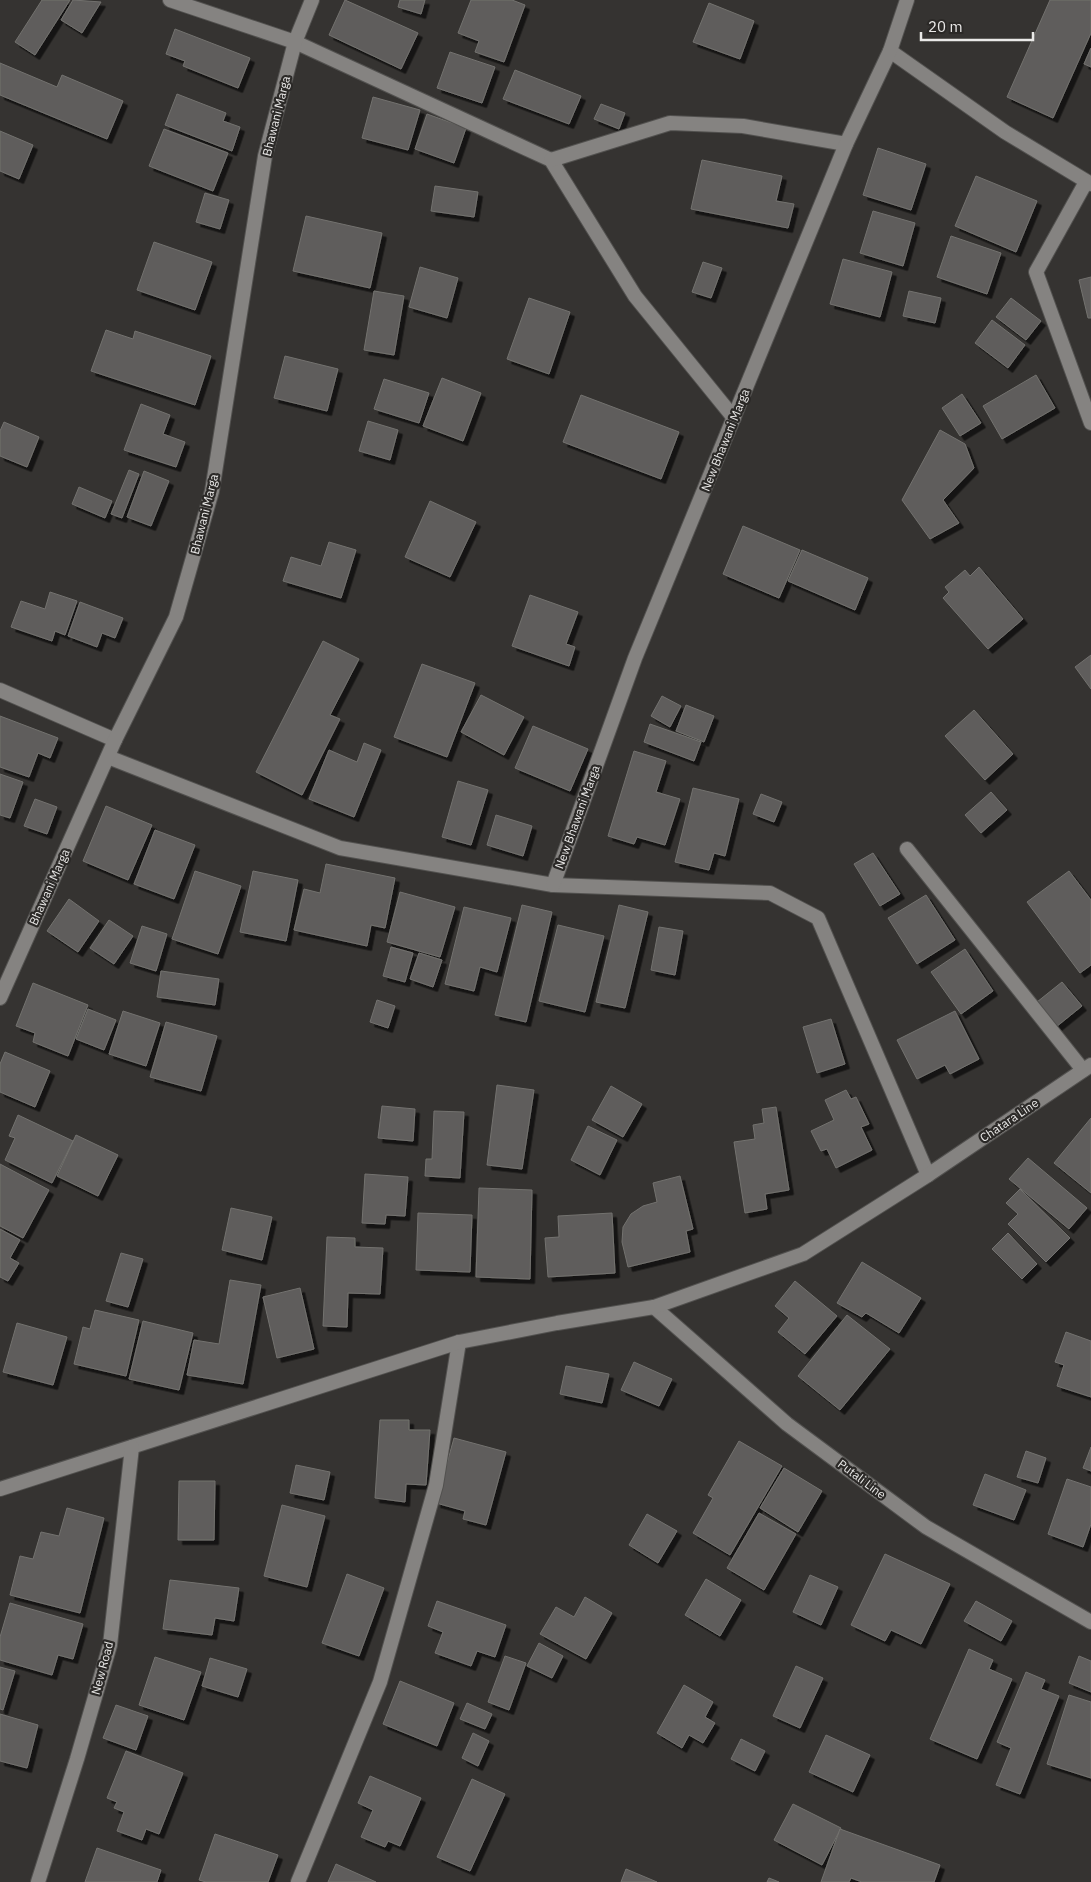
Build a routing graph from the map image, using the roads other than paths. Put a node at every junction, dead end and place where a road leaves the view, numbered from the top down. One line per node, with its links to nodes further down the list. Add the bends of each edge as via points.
1 (170, 0): 4 (street)
2 (312, 0): 4 (street, Bhawani Marga)
3 (907, 0): 5 (street, New Bhawani Marga)
4 (295, 42): 7 (street); 12 (street, Bhawani Marga, via 265,156 212,491 176,617)
5 (890, 51): 6 (street, New Bhawani Marga); 8 (street, via 1005,132)
6 (846, 144): 7 (street, via 743,126 670,123); 9 (street, New Bhawani Marga)
7 (551, 160): 9 (street, via 635,296)
8 (1089, 183): 10 (street, via 1036,272)
9 (734, 418): 15 (street, New Bhawani Marga, via 636,658)
10 (1091, 423)
11 (0, 690): 12 (street)
12 (115, 740): 13 (street, Bhawani Marga)
13 (108, 757): 15 (street, via 340,848); 16 (street, Bhawani Marga)
14 (907, 849): 17 (street)
15 (552, 885): 18 (street, via 770,893 818,918)
16 (0, 998)
17 (1087, 1068): 18 (street, Chatara Line)
18 (928, 1175): 19 (street, Chatara Line, via 803,1254)
19 (654, 1308): 20 (street, Chatara Line, via 557,1322); 23 (street, Putali Line, via 787,1424 926,1527)
20 (459, 1342): 21 (street, Chatara Line); 25 (street, via 436,1485 380,1682)
21 (132, 1447): 22 (street, Chatara Line); 24 (street, New Road, via 110,1645)
22 (0, 1489)
23 (1091, 1622)
24 (38, 1882)
25 (298, 1882)

